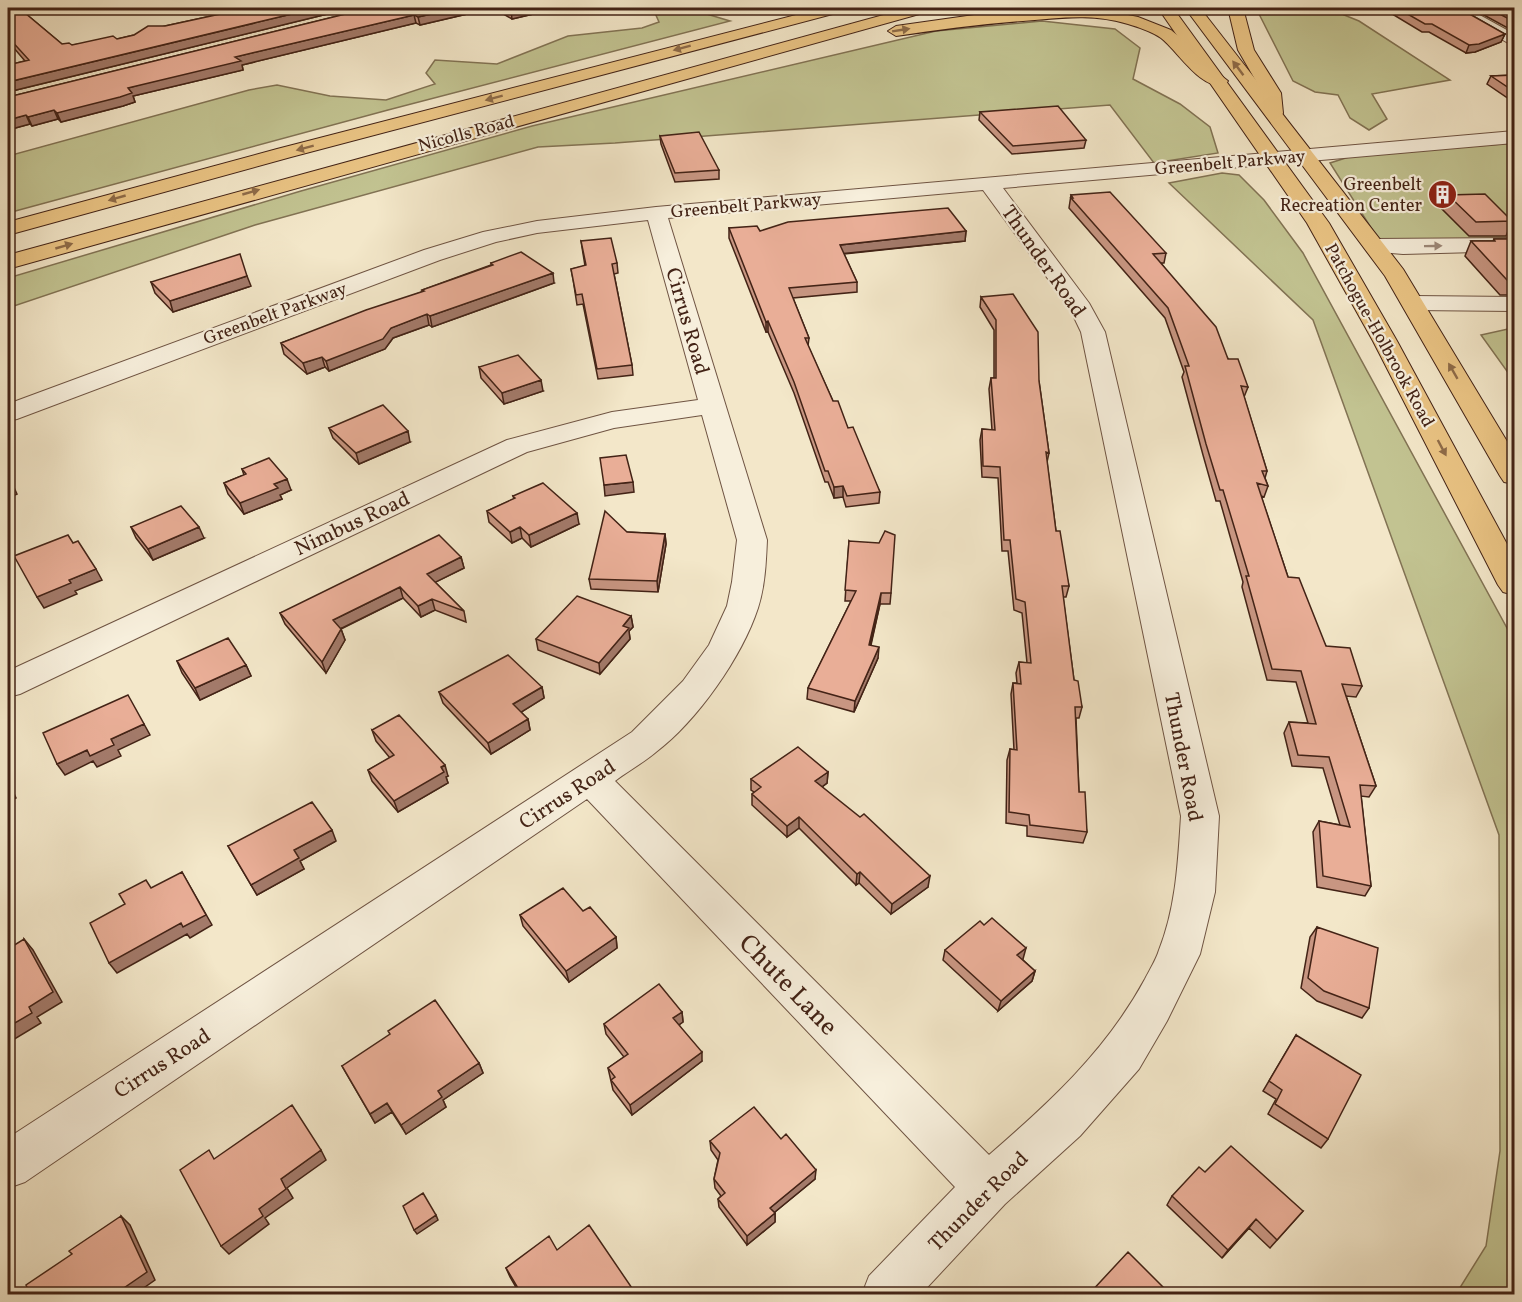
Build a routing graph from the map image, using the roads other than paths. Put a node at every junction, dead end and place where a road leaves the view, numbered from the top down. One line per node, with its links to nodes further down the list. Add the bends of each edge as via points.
1 (835, 8): 18 (main road, Nicolls Road, one-way to 18)
2 (925, 8): 11 (main road, Nicolls Road)
3 (1118, 8): 8 (main road)
4 (1165, 8): 10 (main road, Patchogue-Holbrook Road)
5 (1192, 8): 12 (main road, Patchogue-Holbrook Road, one-way to 5)
6 (1234, 8): 12 (main road, via 1246,50 1272,93)
7 (1456, 8): 9 (street)
8 (1075, 11): 10 (main road, via 1118,16 1156,28); 11 (main road, one-way to 8, via 860,38 974,20)
9 (1510, 34)
10 (1219, 81): 15 (main road, Patchogue-Holbrook Road)
11 (558, 108): 21 (main road, Nicolls Road, one-way to 11)
12 (1274, 113): 14 (main road, Patchogue-Holbrook Road)
13 (1515, 137): 14 (street, Greenbelt Parkway)
14 (1307, 156): 15 (street, Greenbelt Parkway); 20 (main road, Patchogue-Holbrook Road)
15 (1273, 158): 16 (street, Greenbelt Parkway); 27 (main road, Patchogue-Holbrook Road, one-way to 27, via 1351,278)
16 (989, 184): 17 (street, Greenbelt Parkway); 33 (street, Thunder Road, via 1081,308 1093,332 1200,816 1195,892 1179,954 1152,1007 1123,1054 1064,1120)
17 (656, 213): 24 (street, Cirrus Road); 25 (street, Greenbelt Parkway, via 537,227 432,255)
18 (8, 229)
19 (1515, 245): 20 (street, one-way to 19)
20 (1375, 246): 22 (main road, Patchogue-Holbrook Road)
21 (8, 262)
22 (1414, 303): 23 (street); 26 (main road, Patchogue-Holbrook Road, one-way to 22)
23 (1515, 304)
24 (712, 406): 30 (street, Nimbus Road, via 612,420 517,446); 31 (street, Cirrus Road, via 752,540 748,583 738,617 720,656 688,701 645,742)
25 (8, 413)
26 (1515, 476)
27 (1489, 537): 28 (main road); 29 (main road, Patchogue-Holbrook Road)
28 (1515, 559)
29 (1515, 585)
30 (8, 685)
31 (591, 780): 32 (street, Cirrus Road); 33 (street, Chute Lane)
32 (8, 1164)
33 (988, 1187): 34 (street, Thunder Road)
34 (887, 1294)

